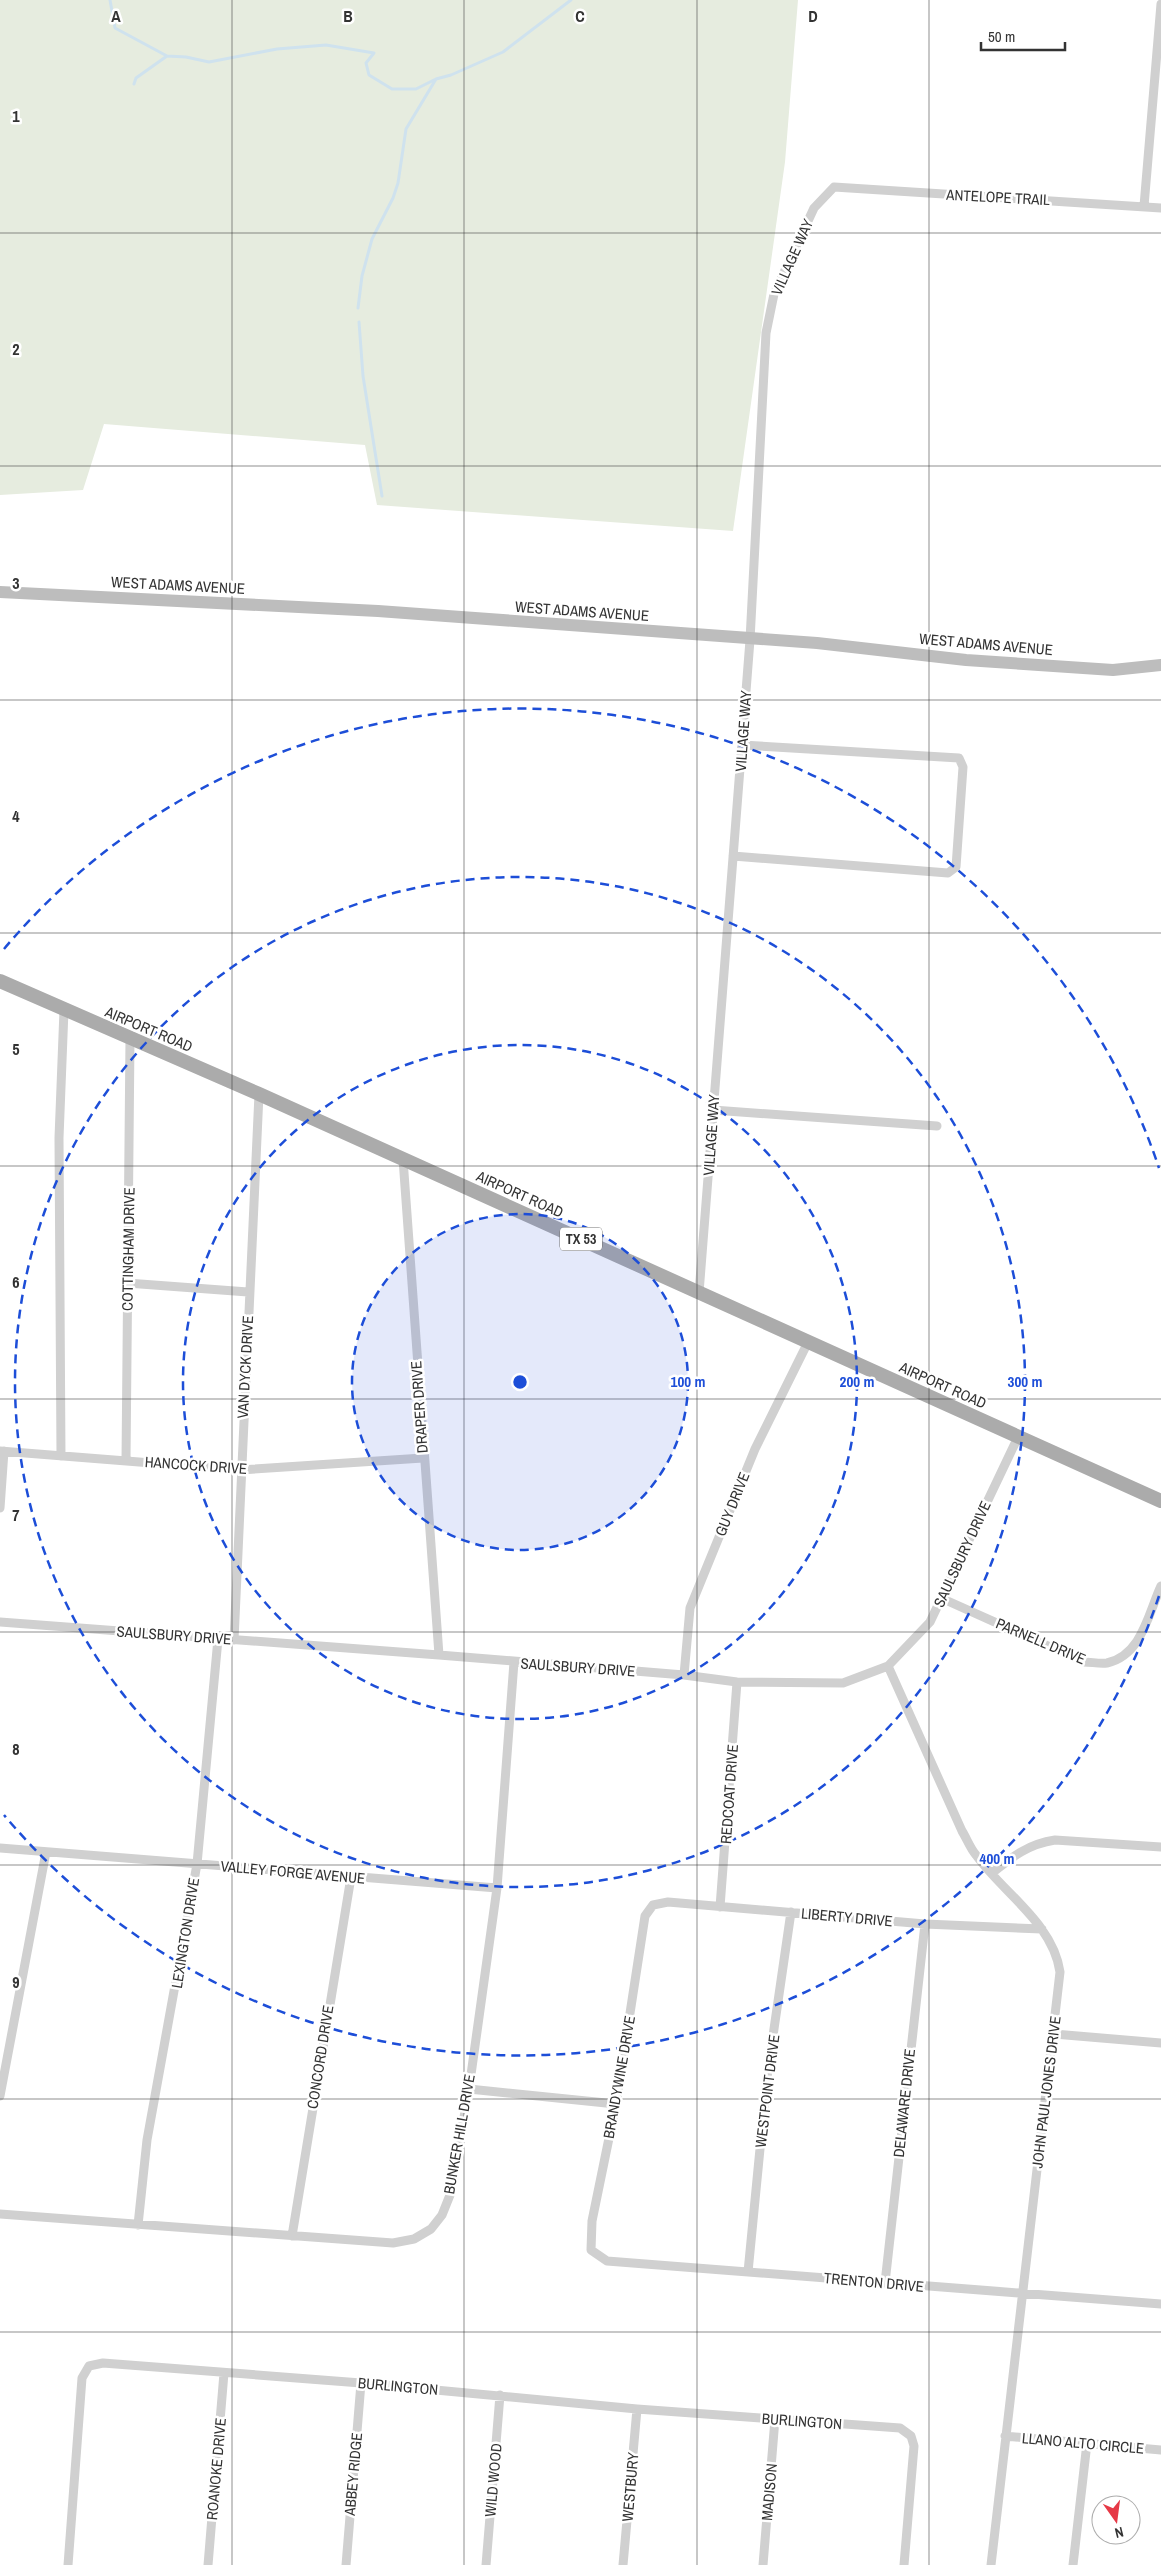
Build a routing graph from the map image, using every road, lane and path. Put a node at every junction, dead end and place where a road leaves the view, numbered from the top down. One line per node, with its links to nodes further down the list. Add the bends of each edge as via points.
1 (1161, 4): 3 (street)
2 (834, 187): 3 (street, ANTELOPE TRAIL); 6 (street, VILLAGE WAY, via 814,208 774,294 766,333)
3 (1144, 206): 4 (street, ANTELOPE TRAIL)
4 (1161, 208)
5 (0, 592): 6 (main road, WEST ADAMS AVENUE, via 378,611)
6 (750, 640): 7 (main road, WEST ADAMS AVENUE, via 817,643 966,660 1113,670); 8 (street, VILLAGE WAY)
7 (1160, 665)
8 (742, 745): 9 (street, VILLAGE WAY); 9 (street, via 959,758 963,767 957,858 956,867 948,873)
9 (733, 856): 14 (street, VILLAGE WAY)
10 (0, 981): 11 (main road, AIRPORT ROAD / TX 53)
11 (64, 1010): 12 (main road, AIRPORT ROAD / TX 53); 23 (street, via 59,1138)
12 (130, 1038): 13 (main road, AIRPORT ROAD / TX 53); 17 (street, COTTINGHAM DRIVE)
13 (259, 1094): 16 (main road, AIRPORT ROAD / TX 53); 18 (street, VAN DYCK DRIVE)
14 (713, 1110): 15 (street); 19 (street, VILLAGE WAY)
15 (937, 1126)
16 (402, 1159): 19 (main road, AIRPORT ROAD / TX 53); 24 (street, DRAPER DRIVE)
17 (127, 1284): 18 (street); 25 (street, COTTINGHAM DRIVE)
18 (248, 1292): 26 (street, VAN DYCK DRIVE)
19 (699, 1293): 20 (main road, AIRPORT ROAD / TX 53)
20 (808, 1342): 21 (main road, AIRPORT ROAD / TX 53); 37 (street, GUY DRIVE, via 755,1449 690,1608)
21 (1018, 1437): 27 (main road, AIRPORT ROAD / TX 53); 30 (street, SAULSBURY DRIVE)
22 (2, 1451): 23 (street, HANCOCK DRIVE); 28 (street)
23 (61, 1456): 25 (street, HANCOCK DRIVE)
24 (423, 1458): 26 (street, HANCOCK DRIVE); 34 (street, DRAPER DRIVE)
25 (126, 1460): 26 (street, HANCOCK DRIVE)
26 (240, 1470): 33 (street, VAN DYCK DRIVE)
27 (1161, 1501)
28 (0, 1508)
29 (1161, 1586): 30 (street, PARNELL DRIVE, via 1142,1635 1127,1653 1107,1663 1084,1662)
30 (942, 1598): 36 (street, SAULSBURY DRIVE, via 930,1622)
31 (0, 1622): 32 (street, SAULSBURY DRIVE)
32 (218, 1639): 33 (street, SAULSBURY DRIVE); 42 (street, LEXINGTON DRIVE)
33 (234, 1640): 34 (street, SAULSBURY DRIVE)
34 (439, 1655): 35 (street, SAULSBURY DRIVE)
35 (514, 1662): 37 (street, SAULSBURY DRIVE); 45 (street, BUNKER HILL DRIVE)
36 (888, 1666): 38 (street, SAULSBURY DRIVE, via 843,1683); 43 (street, JOHN PAUL JONES DRIVE, via 962,1831 975,1854)
37 (684, 1675): 38 (street, SAULSBURY DRIVE)
38 (737, 1682): 47 (street, REDCOAT DRIVE)
39 (1161, 1847): 43 (street, via 1054,1840 1037,1843 1018,1852)
40 (0, 1848): 41 (street, VALLEY FORGE AVENUE)
41 (46, 1852): 42 (street, VALLEY FORGE AVENUE); 54 (street)
42 (197, 1864): 44 (street, VALLEY FORGE AVENUE); 57 (street, LEXINGTON DRIVE, via 148,2140)
43 (992, 1873): 50 (street, JOHN PAUL JONES DRIVE)
44 (351, 1877): 45 (street, VALLEY FORGE AVENUE); 58 (street, CONCORD DRIVE)
45 (497, 1888): 53 (street, BUNKER HILL DRIVE)
46 (653, 1905): 47 (street, LIBERTY DRIVE, via 668,1902); 55 (street, BRANDYWINE DRIVE, via 645,1916)
47 (720, 1906): 48 (street, LIBERTY DRIVE)
48 (791, 1912): 49 (street, LIBERTY DRIVE); 60 (street, WESTPOINT DRIVE, via 767,2077)
49 (925, 1924): 50 (street, LIBERTY DRIVE); 61 (street, DELAWARE DRIVE)
50 (1042, 1929): 51 (street, JOHN PAUL JONES DRIVE, via 1058,1954 1060,1972)
51 (1054, 2034): 52 (street); 62 (street, JOHN PAUL JONES DRIVE)
52 (1161, 2043)
53 (469, 2089): 55 (street); 58 (street, BUNKER HILL DRIVE, via 450,2195 442,2215 432,2228 414,2239 393,2243)
54 (0, 2096)
55 (616, 2104): 59 (street, BRANDYWINE DRIVE, via 592,2221)
56 (0, 2214): 57 (street, BUNKER HILL DRIVE)
57 (138, 2225): 58 (street, BUNKER HILL DRIVE)
58 (292, 2236)
59 (591, 2250): 60 (street, TRENTON DRIVE, via 607,2261)
60 (748, 2272): 61 (street, TRENTON DRIVE)
61 (885, 2283): 62 (street, TRENTON DRIVE)
62 (1022, 2294): 63 (street, TRENTON DRIVE); 69 (street, JOHN PAUL JONES DRIVE)
63 (1161, 2304)
64 (224, 2373): 65 (street, BURLINGTON); 72 (street, BURLINGTON, via 103,2362 89,2366 82,2378); 73 (street, ROANOKE DRIVE)
65 (361, 2383): 66 (street, BURLINGTON); 74 (street, ABBEY RIDGE)
66 (500, 2395): 67 (street, BURLINGTON); 75 (street, WILD WOOD)
67 (637, 2408): 68 (street, BURLINGTON); 76 (street, WESTBURY)
68 (775, 2419): 77 (street, MADISON); 78 (street, BURLINGTON, via 900,2428 907,2432 914,2446)
69 (1005, 2436): 70 (street, LLANO ALTO CIRCLE); 79 (street, JOHN PAUL JONES DRIVE)
70 (1087, 2443): 71 (street, LLANO ALTO CIRCLE); 80 (street)
71 (1161, 2450)
72 (68, 2565)
73 (208, 2565)
74 (346, 2565)
75 (486, 2565)
76 (623, 2565)
77 (764, 2565)
78 (904, 2565)
79 (991, 2565)
80 (1073, 2565)

